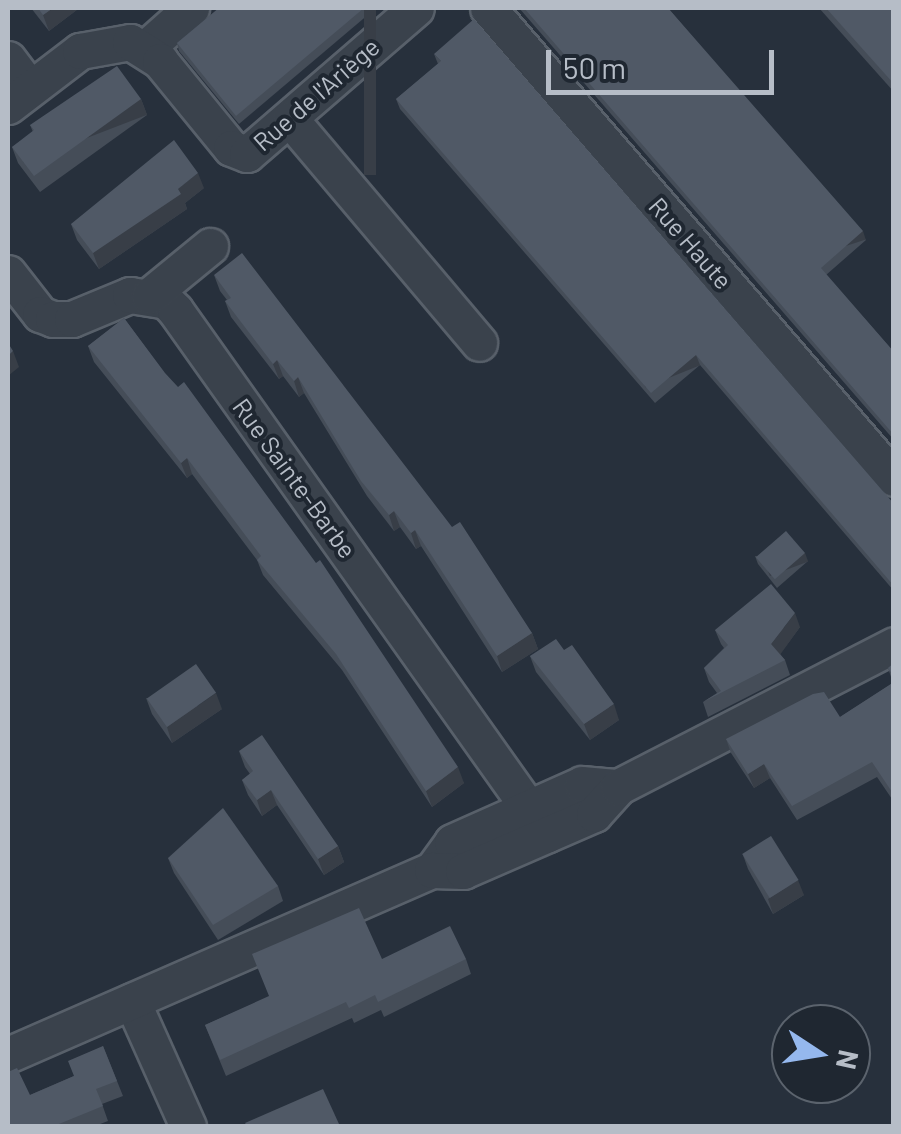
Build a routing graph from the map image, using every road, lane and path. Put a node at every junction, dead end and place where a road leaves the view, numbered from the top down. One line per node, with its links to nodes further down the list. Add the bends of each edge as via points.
1 (191, 8): 4 (street)
2 (416, 8): 7 (street, Rue de l'Ariège)
3 (488, 8): 12 (street, Rue Haute)
4 (145, 49): 6 (street, via 130,42 94,45); 7 (street, Rue de l'Ariège, via 236,152 253,150)
5 (8, 59): 6 (street)
6 (19, 97)
7 (290, 120): 11 (street)
8 (210, 246): 10 (street)
9 (8, 273): 10 (street, via 40,314 64,320 112,298)
10 (148, 296): 14 (street, Rue Sainte-Barbe, via 174,310)
11 (479, 343)
12 (894, 478)
13 (894, 646): 14 (street, via 618,787 582,784)
14 (539, 821): 15 (street, via 463,871 432,870)
15 (132, 1001): 16 (street); 17 (street)
16 (8, 1056)
17 (188, 1126)

